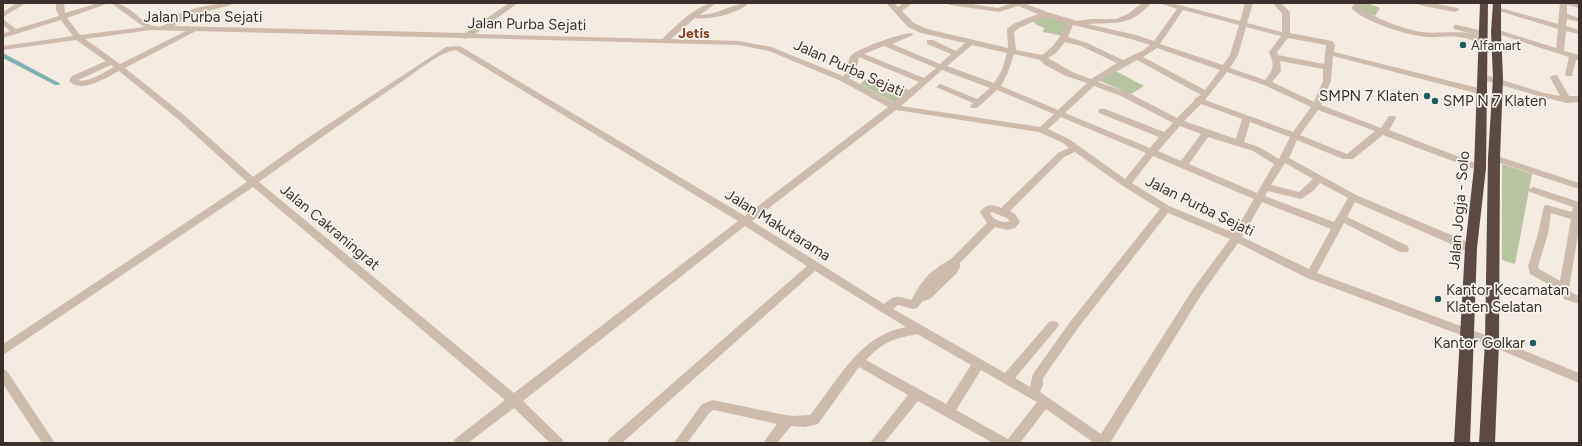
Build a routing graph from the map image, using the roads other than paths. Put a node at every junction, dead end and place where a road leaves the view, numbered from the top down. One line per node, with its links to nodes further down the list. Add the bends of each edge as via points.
1 (22, 3): 29 (street)
2 (60, 3): 32 (street)
3 (105, 3): 32 (street)
4 (115, 3): 39 (street)
5 (228, 3): 40 (street, via 185,14)
6 (514, 3): 48 (street)
7 (694, 3): 24 (street)
8 (712, 3): 24 (street)
9 (745, 3): 31 (street, via 711,17)
10 (890, 3): 26 (street)
11 (909, 3): 26 (street)
12 (950, 3): 20 (street, via 999,10)
13 (1147, 3): 35 (street, via 1133,14 1117,21 1090,20)
14 (1163, 3): 25 (street)
15 (1249, 3): 36 (street)
16 (1360, 3): 49 (street, via 1355,8 1414,32 1429,35)
17 (1422, 3): 27 (street)
18 (1484, 3): 49 (highway, Jalan Jogja - Solo)
19 (1566, 3): 23 (street); 30 (street)
20 (1024, 4): 28 (street)
21 (1278, 5): 45 (street, via 1286,12)
22 (1497, 6): 38 (street); 49 (highway, Jalan Jogja - Solo)
23 (1579, 6)
24 (705, 8): 31 (street)
25 (1181, 8): 36 (street); 56 (street)
26 (898, 10): 55 (street, via 911,26)
27 (1455, 10)
28 (1044, 14): 35 (street); 60 (street, via 1012,28)
29 (3, 15)
30 (1563, 15): 33 (street); 38 (street)
31 (693, 16): 52 (street)
32 (63, 17): 42 (street); 50 (street, Jalan Cakraningrat)
33 (1579, 20)
34 (3, 21): 42 (street)
35 (1073, 23): 51 (street); 56 (street, via 1133,37)
36 (1244, 24): 45 (street); 73 (street, via 1234,55)
37 (1458, 27): 49 (street)
38 (1562, 27): 43 (street); 61 (street)
39 (151, 28): 40 (street, Jalan Purba Sejati); 50 (street, Jalan Purba Sejati)
40 (168, 28): 41 (street, Jalan Purba Sejati)
41 (195, 29): 47 (street, Jalan Purba Sejati); 69 (street)
42 (15, 32): 46 (street)
43 (1579, 32)
44 (909, 35): 54 (street)
45 (1286, 35): 62 (street, via 1329,43 1332,45); 66 (street, via 1273,52)
46 (3, 36)
47 (439, 36): 48 (street, Jalan Purba Sejati); 59 (street)
48 (466, 36): 52 (street, Jalan Purba Sejati); 58 (street)
49 (1488, 36): 61 (street); 75 (highway, Jalan Jogja - Solo); 79 (highway, Jalan Jogja - Solo)
50 (79, 39): 57 (street, Jalan Purba Sejati); 69 (street, Jalan Cakraningrat)
51 (1064, 39): 68 (street); 70 (street, via 1090,48)
52 (664, 41): 77 (street, Jalan Purba Sejati, via 739,43 771,49)
53 (930, 42): 64 (street)
54 (884, 43): 63 (street); 71 (street)
55 (969, 44): 60 (street); 64 (street)
56 (1155, 45): 65 (street); 73 (street)
57 (3, 48)
58 (457, 48): 59 (street); 124 (street, Jalan Makutarama)
59 (446, 49): 111 (street)
60 (1012, 50): 68 (street); 83 (street)
61 (1560, 52): 67 (street)
62 (1329, 53): 72 (street); 84 (street)
63 (857, 54): 77 (street, via 853,59 852,71); 80 (street)
64 (957, 54): 71 (street)
65 (1137, 57): 70 (street); 85 (street)
66 (1274, 57): 72 (street); 81 (street, via 1277,71)
67 (1576, 57): 74 (street)
68 (1044, 58): 78 (street, via 1048,63 1069,74)
69 (115, 64): 111 (street, Jalan Cakraningrat, via 182,118)
70 (1122, 64): 78 (street)
71 (941, 67): 80 (street); 83 (street)
72 (1327, 67): 89 (street, via 1327,81)
73 (1225, 68): 81 (street); 85 (street)
74 (1569, 74)
75 (1483, 77): 79 (street); 84 (highway, Jalan Jogja - Solo)
76 (1554, 77): 88 (street)
77 (844, 79): 91 (street, Jalan Purba Sejati)
78 (1095, 80): 94 (street); 97 (street)
79 (1498, 80): 88 (street, via 1538,94); 92 (highway, Jalan Jogja - Solo)
80 (924, 81): 91 (street)
81 (1267, 83): 89 (street)
82 (940, 87): 83 (street, via 976,104)
83 (996, 87): 94 (street)
84 (1483, 92): 90 (highway, Jalan Jogja - Solo)
85 (1206, 94): 87 (street)
86 (1579, 99): 88 (street)
87 (1198, 100): 95 (street); 97 (street)
88 (1567, 100)
89 (1316, 106): 99 (street); 102 (street)
90 (1483, 106): 92 (highway); 109 (highway, Jalan Jogja - Solo)
91 (894, 107): 98 (street, Jalan Purba Sejati); 124 (street)
92 (1497, 109): 106 (highway, Jalan Jogja - Solo)
93 (1102, 111): 101 (street)
94 (1058, 114): 98 (street); 105 (street)
95 (1247, 118): 102 (street); 103 (street)
96 (1392, 118): 99 (street)
97 (1180, 120): 100 (street); 101 (street)
98 (1042, 130): 104 (street, Jalan Purba Sejati, via 1066,141)
99 (1382, 132): 102 (street, via 1350,157); 109 (street)
100 (1206, 133): 103 (street); 108 (street)
101 (1165, 136): 105 (street)
102 (1295, 136): 107 (street)
103 (1239, 143): 107 (street)
104 (1075, 149): 112 (street, Jalan Purba Sejati); 122 (street, via 1061,155)
105 (1152, 151): 108 (street); 112 (street)
106 (1494, 158): 113 (street); 138 (highway, Jalan Jogja - Solo)
107 (1281, 161): 110 (street); 114 (street)
108 (1183, 164): 117 (street)
109 (1480, 168): 128 (highway, Jalan Jogja - Solo)
110 (1319, 178): 114 (street, via 1301,196); 118 (street)
111 (253, 182): 139 (street); 147 (street, Jalan Cakraningrat)
112 (1126, 184): 120 (street, Jalan Purba Sejati)
113 (1576, 185): 119 (street)
114 (1265, 187): 117 (street)
115 (1533, 190): 116 (street)
116 (1549, 196): 119 (street); 121 (street)
117 (1259, 197): 126 (street); 127 (street)
118 (1351, 200): 126 (street); 128 (street)
119 (1576, 204): 123 (street)
120 (1166, 208): 127 (street, Jalan Purba Sejati); 145 (street, via 1074,325 1037,377)
121 (1547, 208): 123 (street); 132 (street, via 1543,234 1533,266 1534,272)
122 (1003, 212): 125 (street, via 993,208 985,212 985,215); 125 (street, via 1011,216 1014,220 1013,225 1004,227)
123 (1577, 217): 132 (street)
124 (744, 220): 130 (street, Jalan Makutarama); 147 (street)
125 (994, 222): 134 (street, via 954,262 955,267 952,271 934,283 926,296 919,298 913,305 896,300)
126 (1338, 222): 129 (street, via 1384,238); 131 (street)
127 (1236, 238): 131 (street, Jalan Purba Sejati); 160 (street, via 1197,292)
128 (1471, 248): 137 (highway, Jalan Jogja - Solo)
129 (1404, 249)
130 (815, 265): 134 (street, Jalan Makutarama); 155 (street)
131 (1311, 274): 137 (street, Jalan Purba Sejati)
132 (1564, 288): 133 (street, via 1568,296)
133 (1579, 300)
134 (885, 310): 136 (street, Jalan Makutarama)
135 (1053, 325): 144 (street)
136 (918, 329): 140 (street, via 893,334); 141 (street, Jalan Makutarama)
137 (1467, 334): 138 (street, Jalan Purba Sejati); 161 (highway, Jalan Jogja - Solo)
138 (1492, 342): 143 (street, Jalan Purba Sejati); 162 (highway, Jalan Jogja - Solo)
139 (3, 350)
140 (858, 361): 146 (street); 150 (street, via 814,420)
141 (979, 363): 144 (street, Jalan Makutarama); 149 (street)
142 (3, 374): 152 (street)
143 (1579, 378)
144 (1007, 379): 145 (street, Jalan Makutarama)
145 (1033, 393): 148 (street, Jalan Makutarama)
146 (916, 394): 149 (street); 157 (street)
147 (514, 400): 153 (street); 154 (street, Jalan Cakraningrat)
148 (1045, 401): 159 (street); 160 (street, Jalan Makutarama)
149 (948, 411): 158 (street)
150 (788, 420): 151 (street); 156 (street, via 712,405 706,408)
151 (775, 441)
152 (49, 443)
153 (459, 443)
154 (558, 443)
155 (613, 443)
156 (680, 443)
157 (876, 443)
158 (1004, 443)
159 (1012, 443)
160 (1103, 443)
161 (1462, 443)
162 (1487, 443)

